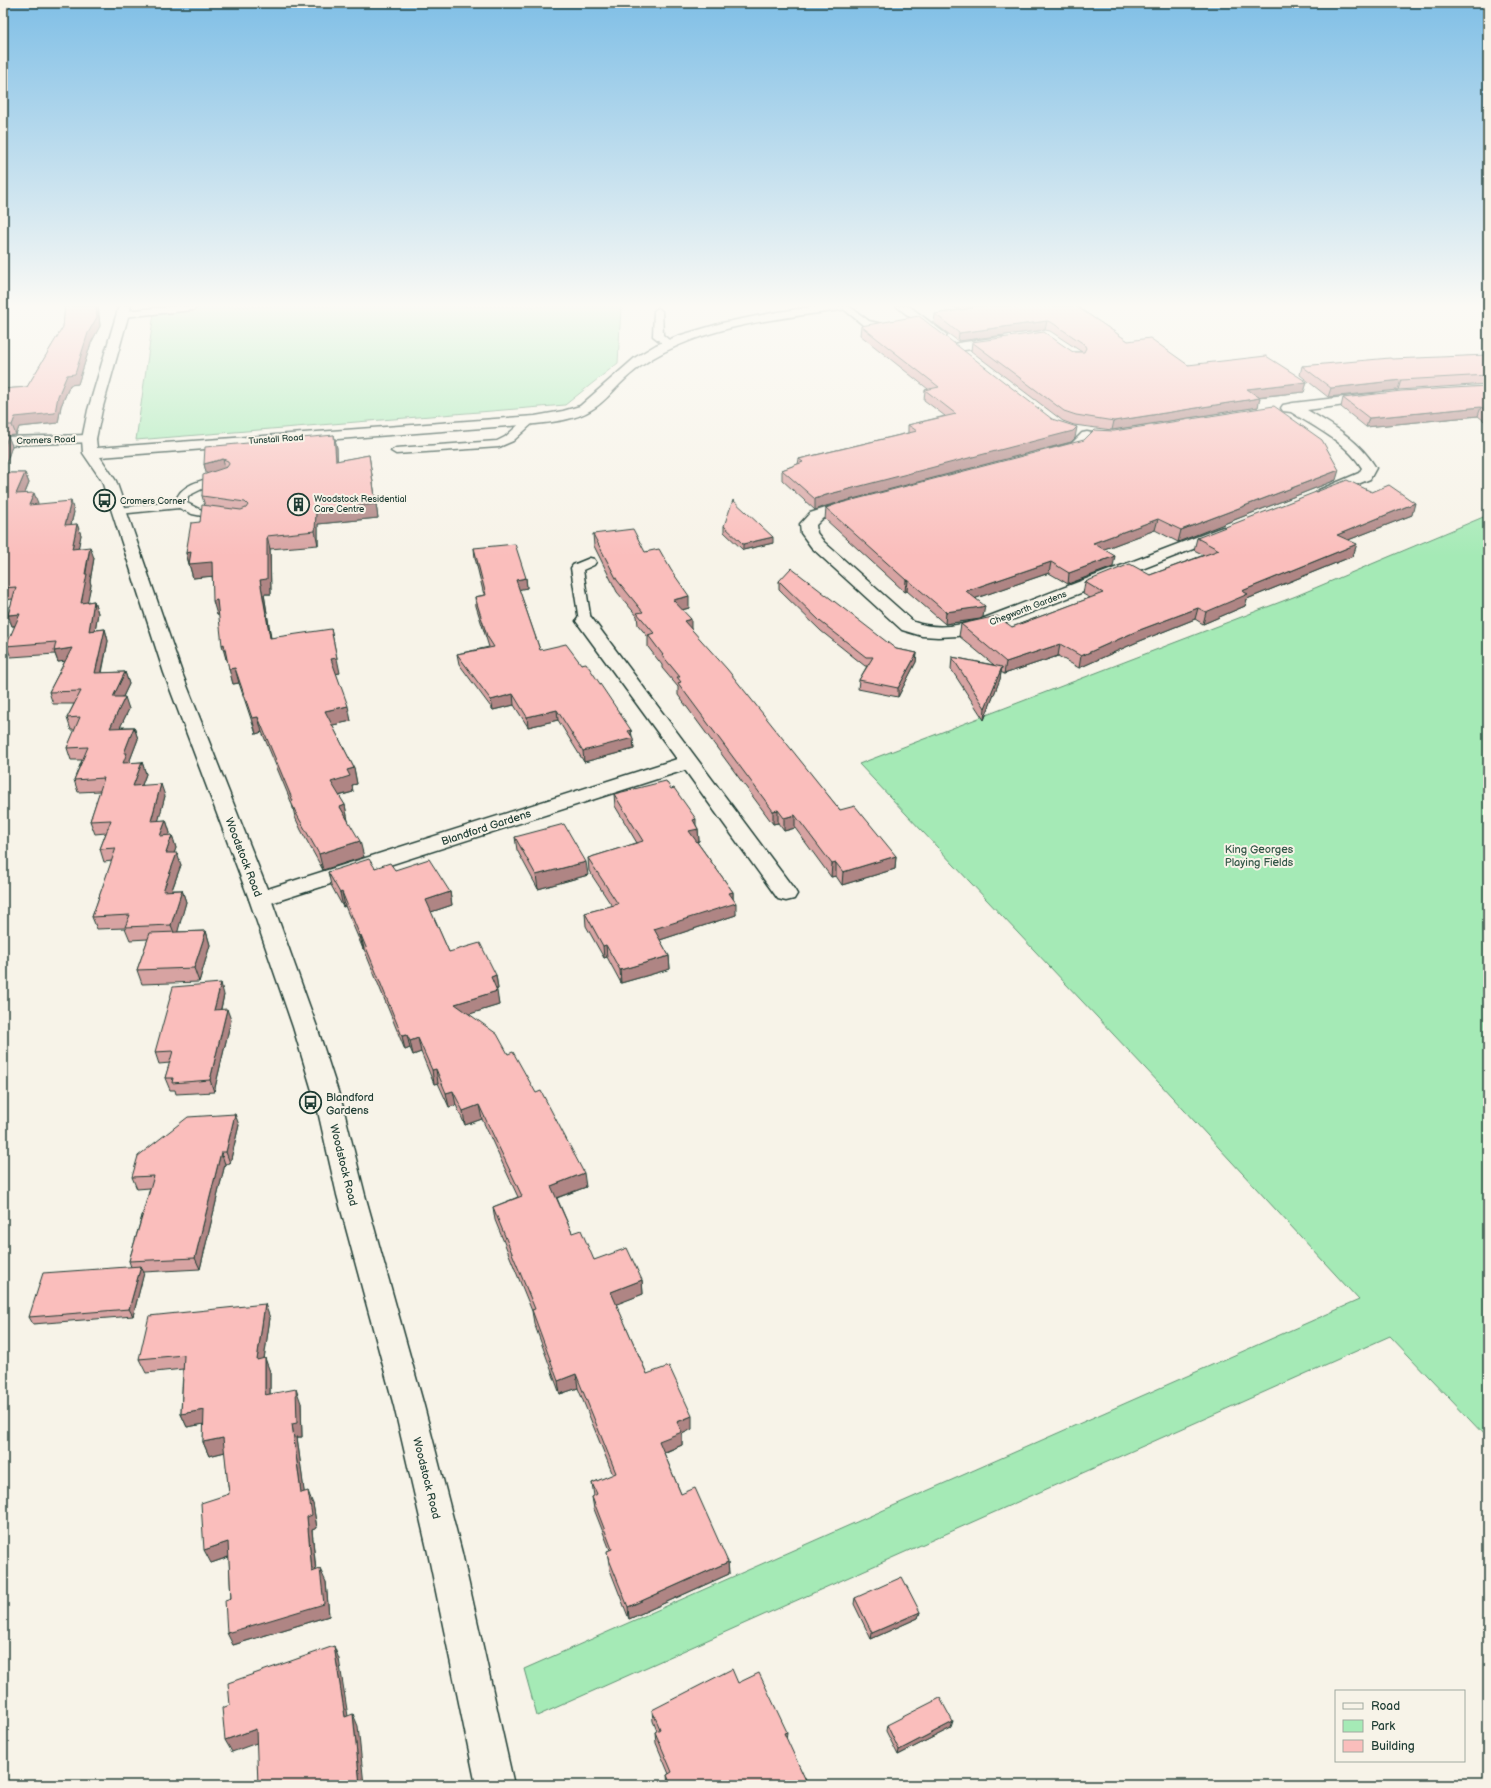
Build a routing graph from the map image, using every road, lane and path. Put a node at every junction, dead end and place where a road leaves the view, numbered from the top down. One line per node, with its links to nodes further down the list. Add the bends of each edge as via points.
1 (102, 389): 7 (street)
2 (606, 389): 4 (street, Tunstall Road, via 590,406 564,416)
3 (1383, 397): 11 (street, via 1285,408 1354,449 1365,459 1369,468 1365,476)
4 (529, 421): 7 (street, Tunstall Road); 8 (lane, via 509,439 499,444)
5 (1087, 435): 9 (street, via 1077,446)
6 (3, 441): 7 (street, Cromers Road)
7 (90, 446): 14 (street, Woodstock Road, via 109,481)
8 (396, 451)
9 (1044, 455)
10 (226, 477): 13 (lane, via 192,488 183,495)
11 (1308, 499)
12 (870, 500): 16 (street, Chegworth Gardens, via 816,516 808,524 809,533 818,545 891,613 908,626 922,631 958,631 985,624)
13 (181, 504): 14 (lane); 15 (lane, via 209,516)
14 (119, 511): 21 (street, Woodstock Road, via 174,673)
15 (230, 518)
16 (1235, 527)
17 (590, 562): 18 (lane, via 577,568)
18 (585, 621): 19 (street)
19 (689, 762): 20 (street); 21 (street, Blandford Gardens)
20 (786, 894)
21 (260, 899): 22 (street, Woodstock Road, via 330,1107 351,1195 409,1406 445,1554)
22 (495, 1785)

